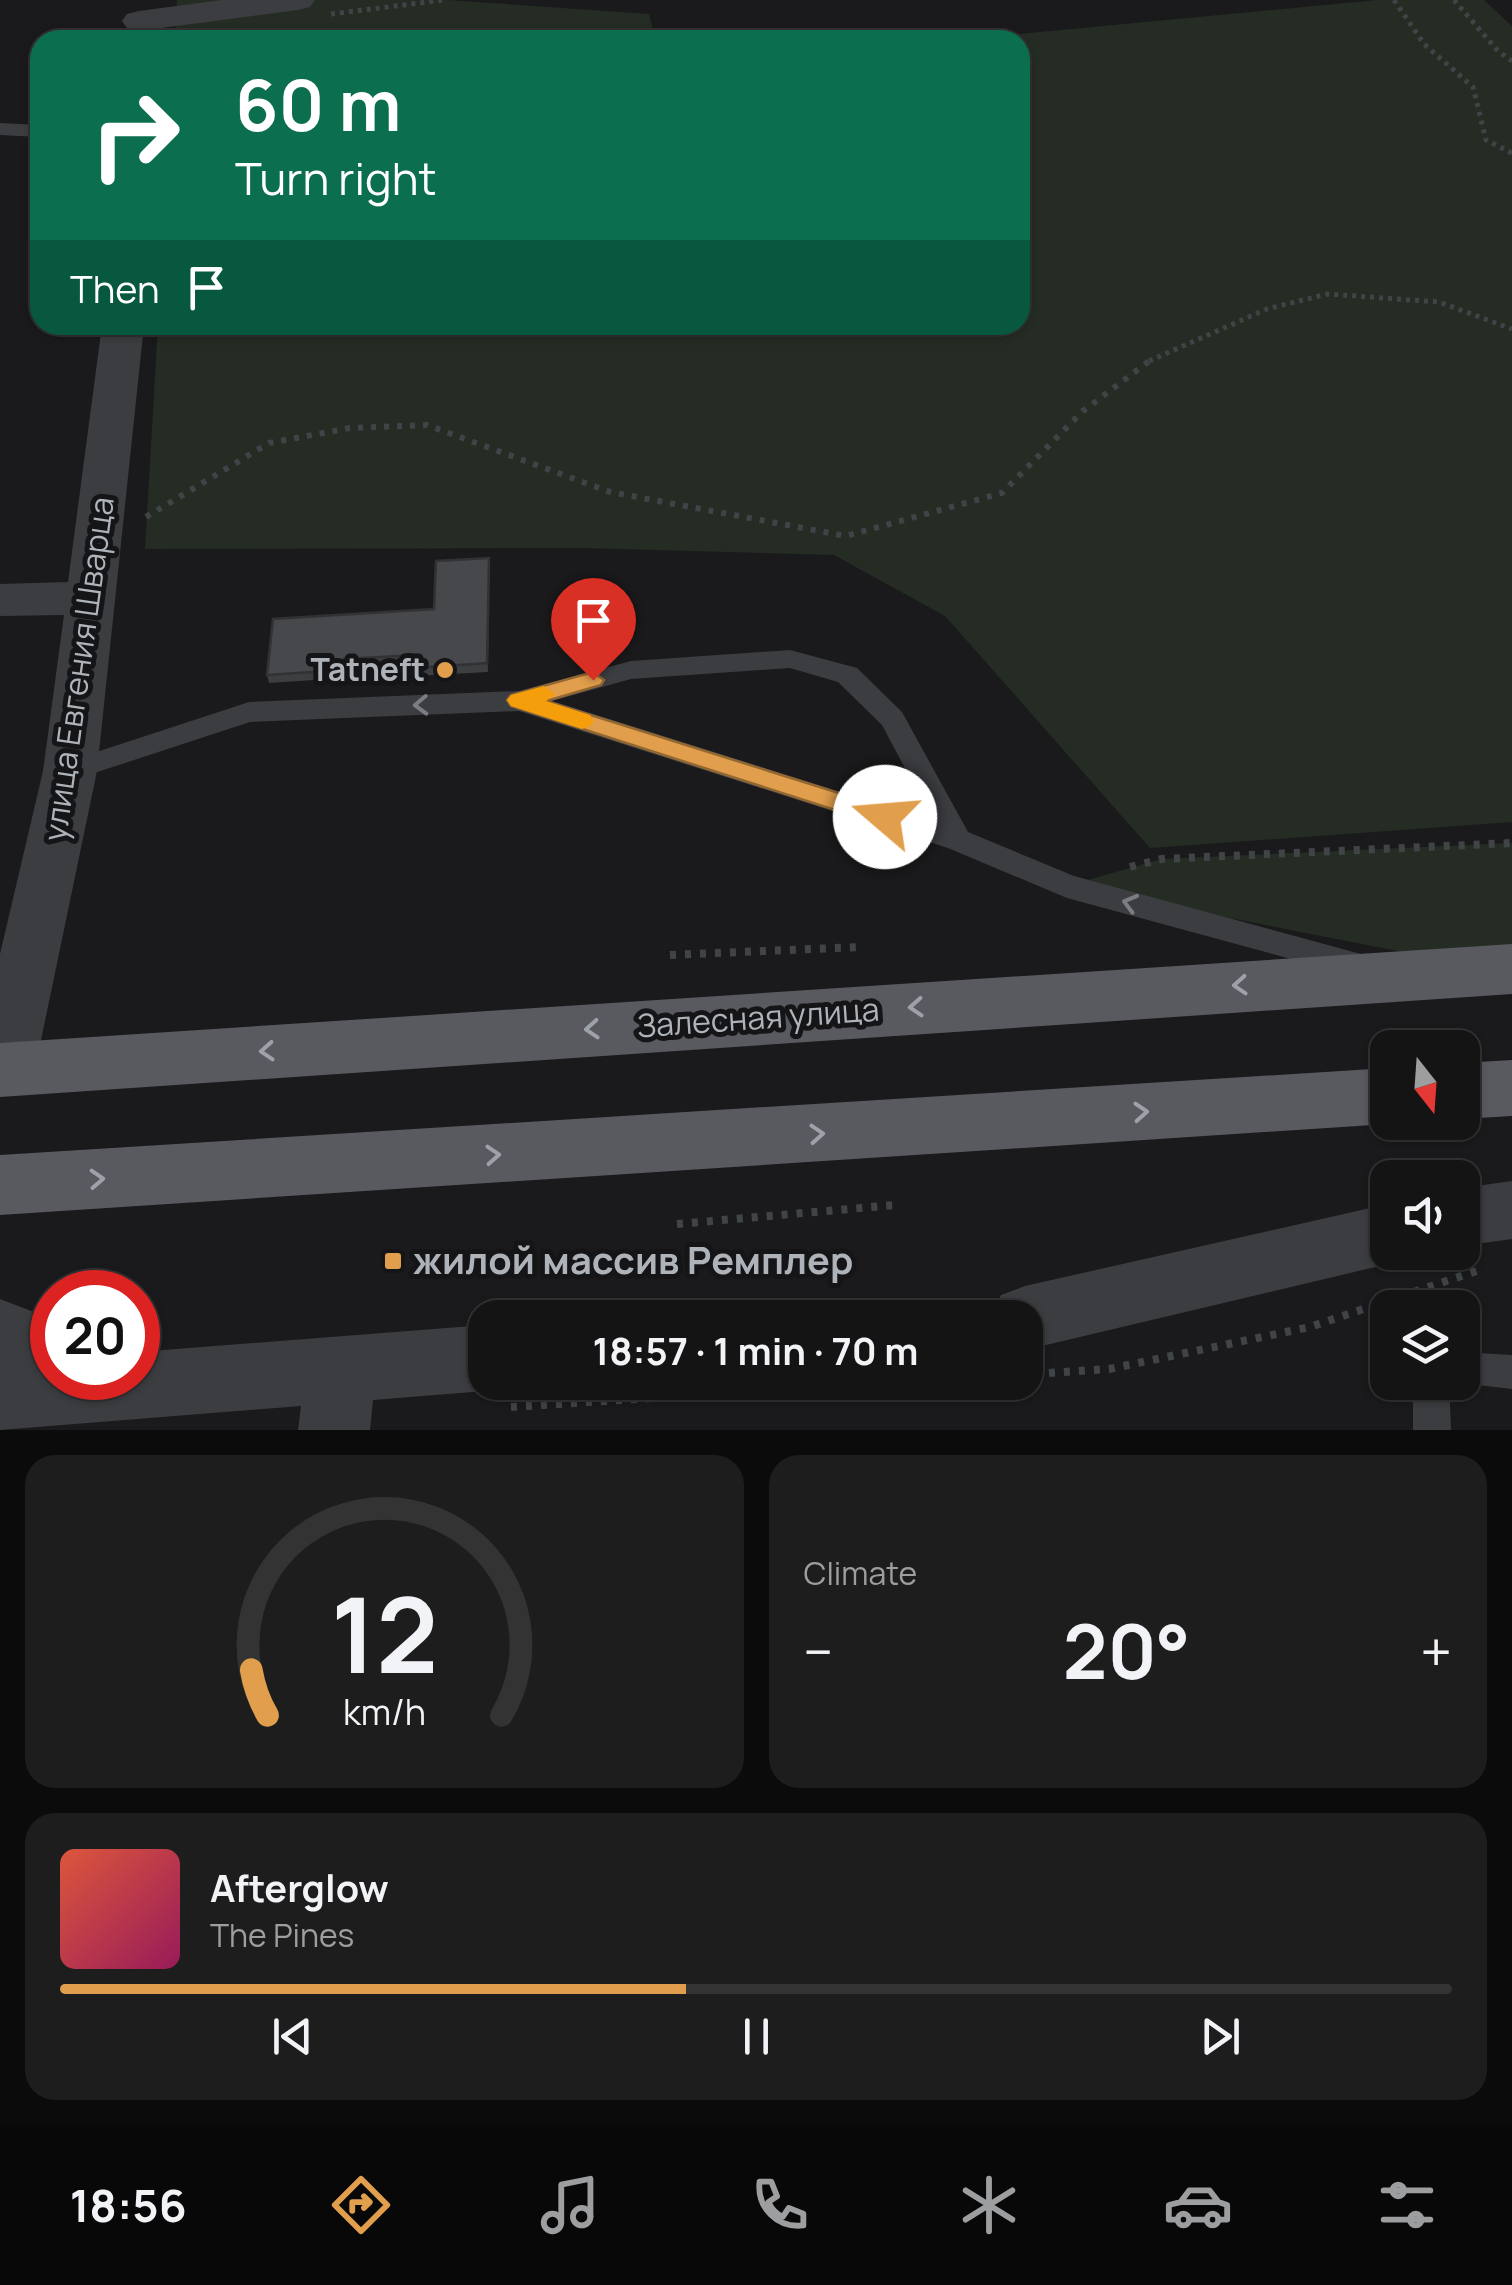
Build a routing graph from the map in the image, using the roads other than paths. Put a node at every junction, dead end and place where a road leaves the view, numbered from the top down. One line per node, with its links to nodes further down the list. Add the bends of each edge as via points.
1 (298, 0): 2 (street)
2 (139, 20)
3 (0, 129): 4 (lane)
4 (30, 130)
5 (122, 335): 6 (street, улица Евгения Шварца)
6 (92, 598): 7 (street); 9 (street, улица Евгения Шварца)
7 (0, 600)
8 (519, 700): 9 (lane, one-way to 9, via 249,712); 10 (lane); 10 (lane, via 630,670 790,660 847,675 892,719)
9 (70, 771): 13 (street, улица Евгения Шварца)
10 (958, 840): 12 (lane, one-way to 10, via 1066,886)
11 (1512, 969): 12 (main road, Залесная улица)
12 (1393, 974): 13 (main road, Залесная улица, one-way to 13)
13 (2, 1070)
14 (1512, 1088): 15 (main road)
15 (1480, 1090)
16 (1370, 1097): 17 (main road, one-way to 16)
17 (0, 1185)
18 (1370, 1238): 19 (street)
19 (1043, 1314)
20 (0, 1331): 21 (street)
21 (30, 1343)
22 (1480, 1371): 23 (lane)
23 (1512, 1372)
24 (160, 1385): 28 (street)
25 (468, 1386): 28 (street)
26 (30, 1393): 27 (street)
27 (0, 1397)
28 (337, 1400)
29 (1431, 1400): 30 (lane)
30 (1432, 1430)

